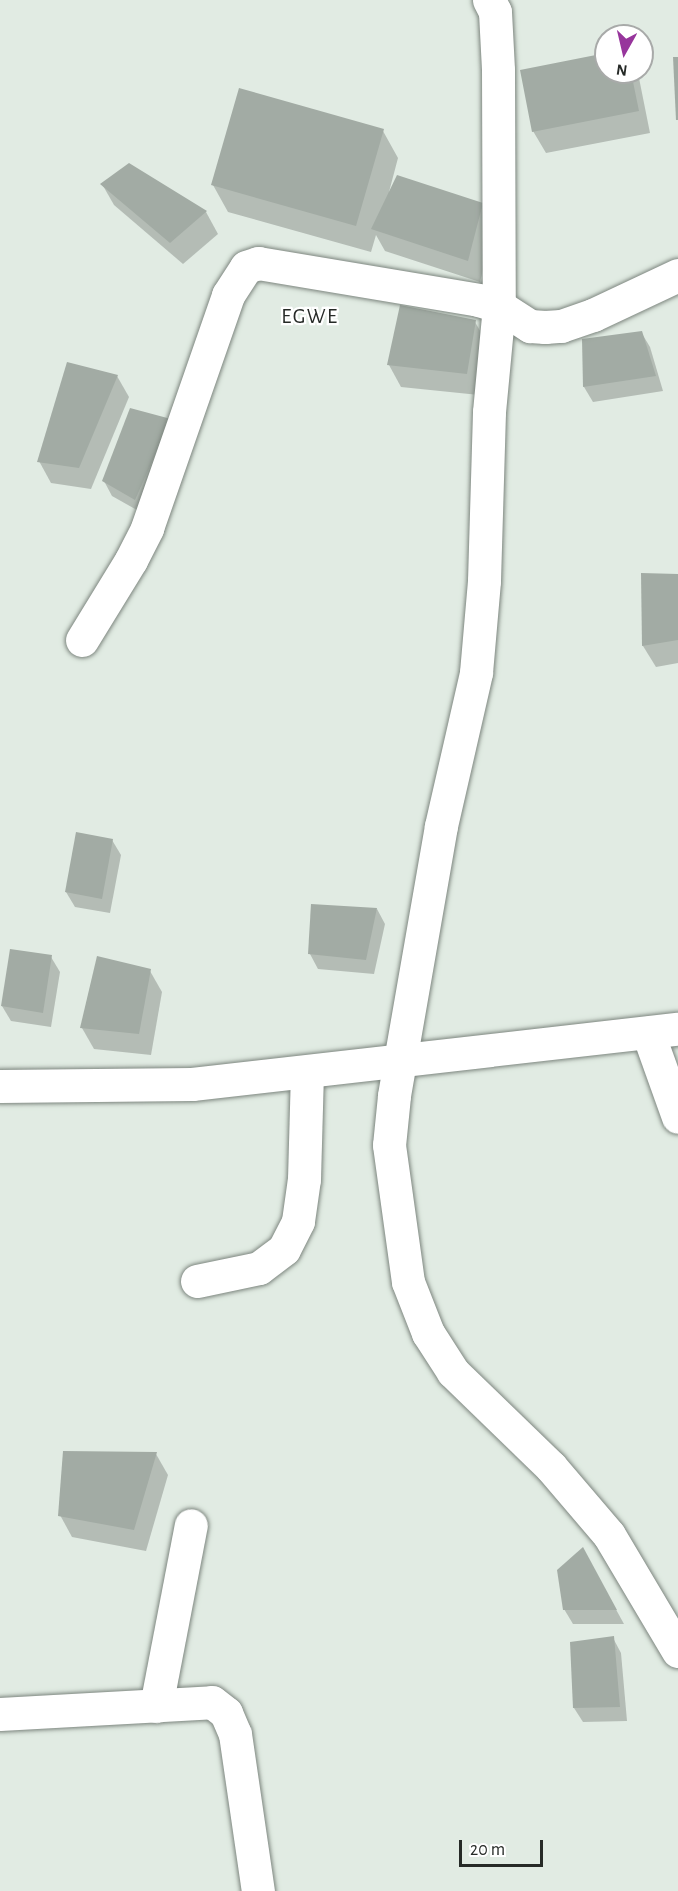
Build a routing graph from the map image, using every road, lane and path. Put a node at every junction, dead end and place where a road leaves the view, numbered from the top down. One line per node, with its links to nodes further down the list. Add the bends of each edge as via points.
1 (489, 0): 3 (street, via 495,12 498,70)
2 (678, 276): 3 (street, via 561,326 530,326)
3 (499, 306): 4 (street, via 274,265 258,263 246,267 228,295 147,528); 6 (street, via 489,412 484,581 476,673 441,826)
4 (82, 640)
5 (663, 1031): 6 (street); 9 (street)
6 (401, 1062): 7 (street); 12 (street, via 389,1145 408,1282 428,1333 453,1372 551,1467 609,1535)
7 (307, 1072): 8 (street, via 192,1084); 10 (street, via 304,1179 298,1221 284,1249 259,1268)
8 (0, 1086)
9 (678, 1117)
10 (197, 1281)
11 (191, 1525): 13 (street)
12 (678, 1651)
13 (156, 1706): 14 (street); 15 (street, via 212,1702 226,1713 235,1734)
14 (0, 1714)
15 (258, 1891)

